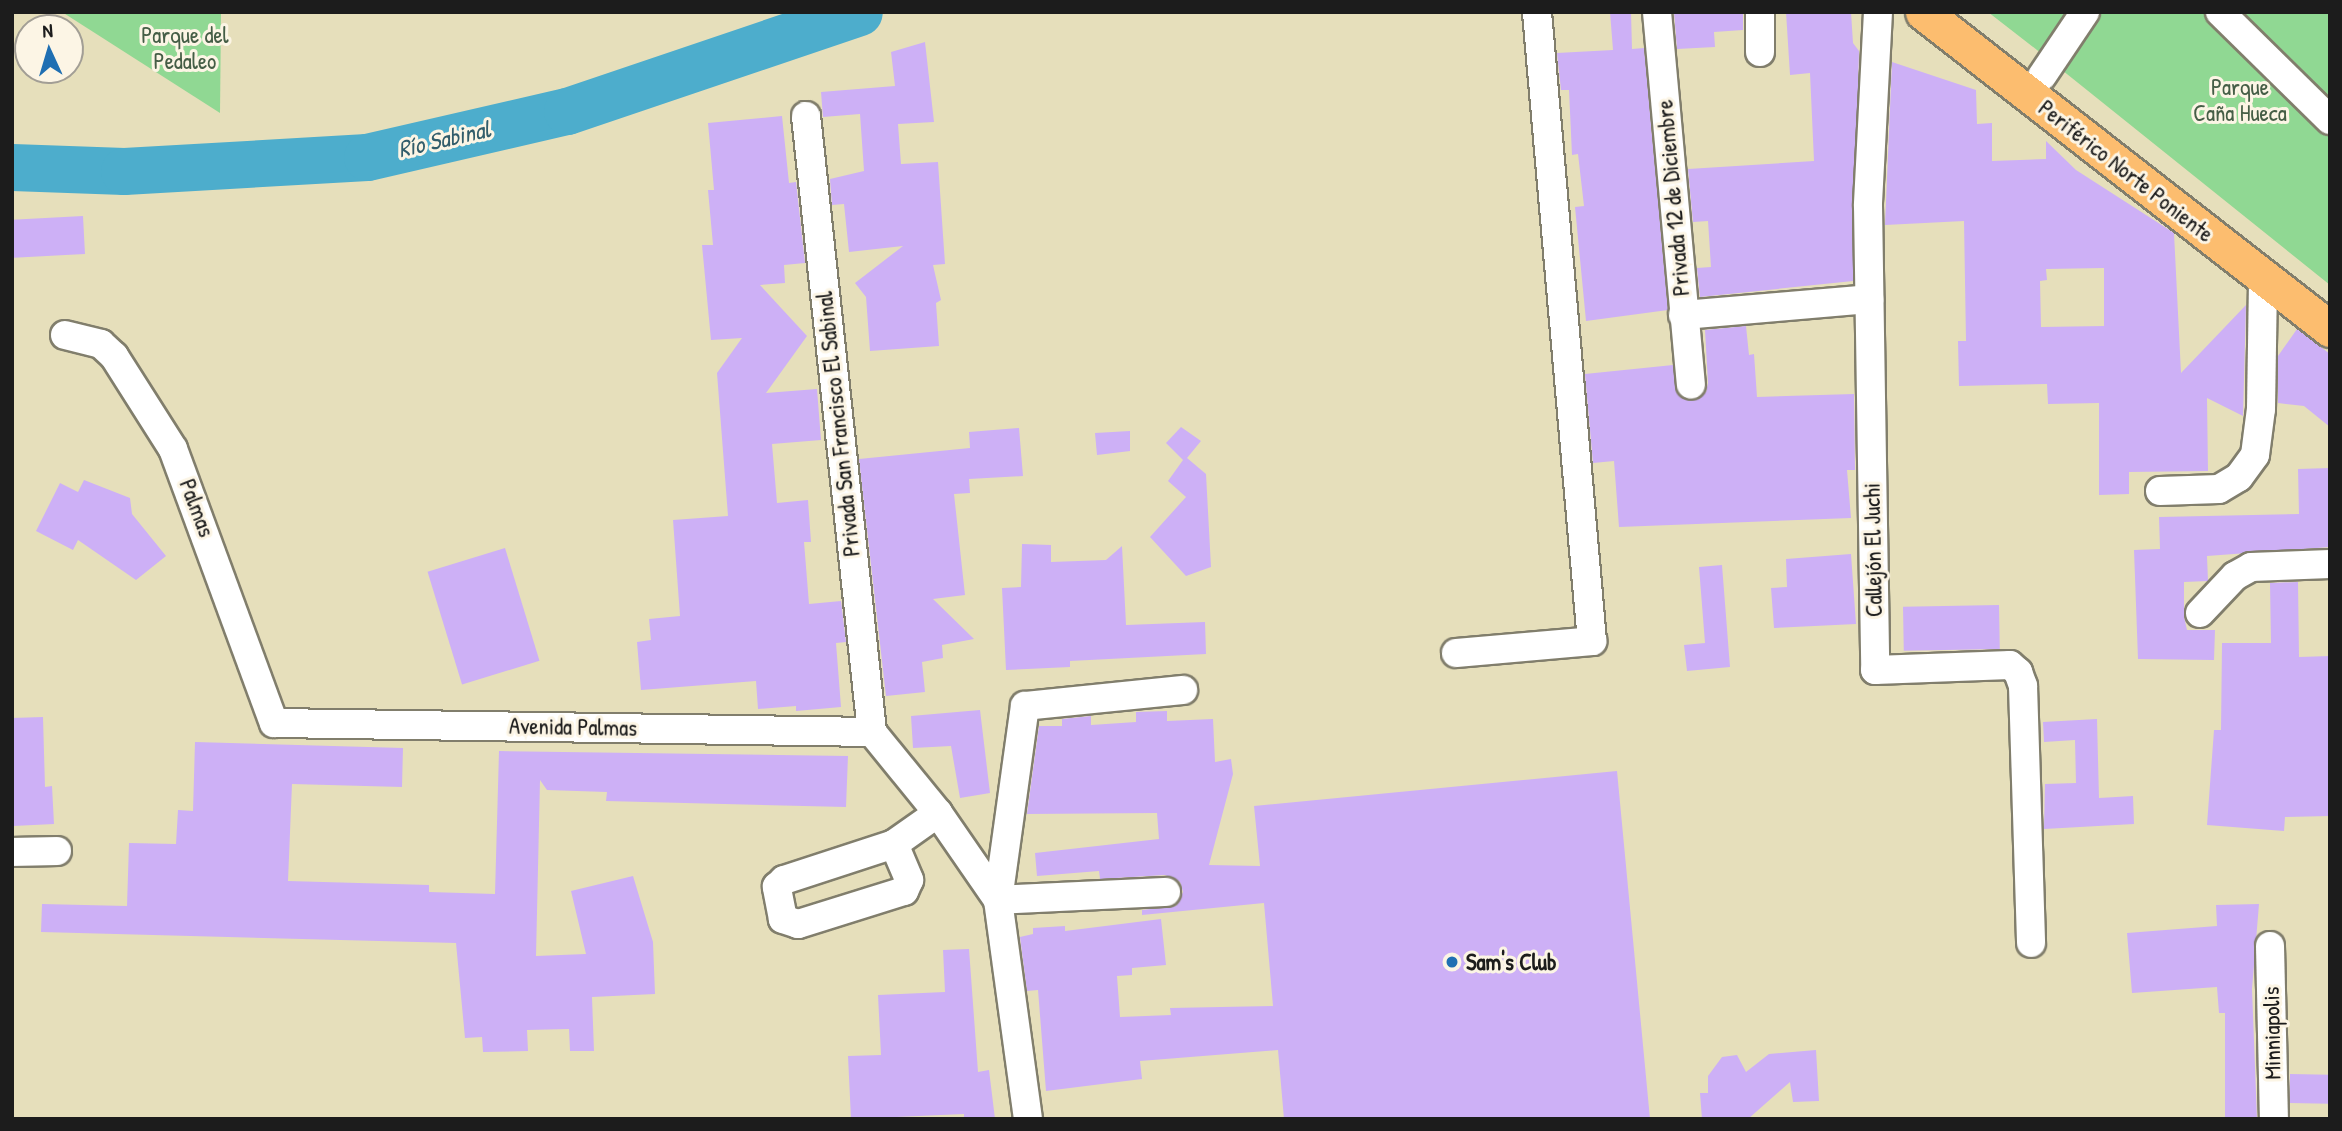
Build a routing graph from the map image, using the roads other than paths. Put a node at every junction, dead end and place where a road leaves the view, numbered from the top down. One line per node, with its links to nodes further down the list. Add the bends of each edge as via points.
1 (1536, 12): 23 (street, via 1592,641)
2 (1657, 12): 16 (street, Privada 12 de Diciembre)
3 (1760, 12): 9 (street)
4 (1878, 12): 14 (street, Callejón El Juchi, via 1868,206)
5 (1923, 12): 13 (main road, Periférico Norte Poniente)
6 (1960, 12): 10 (main road, Periférico Norte Poniente)
7 (2085, 12): 10 (street)
8 (2220, 12): 12 (street)
9 (1760, 52)
10 (2042, 76): 15 (main road, Periférico Norte Poniente)
11 (806, 116): 26 (street, Privada San Francisco El Sabinal)
12 (2330, 120)
13 (2263, 277): 17 (main road, Periférico Norte Poniente); 20 (street, via 2261,409 2255,455 2239,477 2219,489)
14 (1869, 299): 16 (street); 33 (street, Callejón El Juchi, via 1875,670 2010,665 2018,672 2023,686)
15 (2330, 299)
16 (1683, 315): 19 (street, Privada 12 de Diciembre)
17 (2330, 329)
18 (65, 335): 25 (street, Palmas, via 101,344 114,356 173,449)
19 (1691, 384)
20 (2160, 491)
21 (2330, 565): 22 (street, via 2251,568 2235,576)
22 (2200, 613)
23 (1456, 653)
24 (1182, 690): 32 (street, via 1025,706)
25 (274, 723): 26 (street, Avenida Palmas)
26 (872, 732): 27 (street)
27 (938, 813): 28 (street); 32 (street)
28 (894, 844)
29 (57, 851): 30 (street)
30 (12, 852)
31 (1166, 892): 32 (street)
32 (998, 900): 35 (street)
33 (2031, 943)
34 (2270, 946): 36 (street, Minniapolis)
35 (1028, 1119)
36 (2274, 1119)

